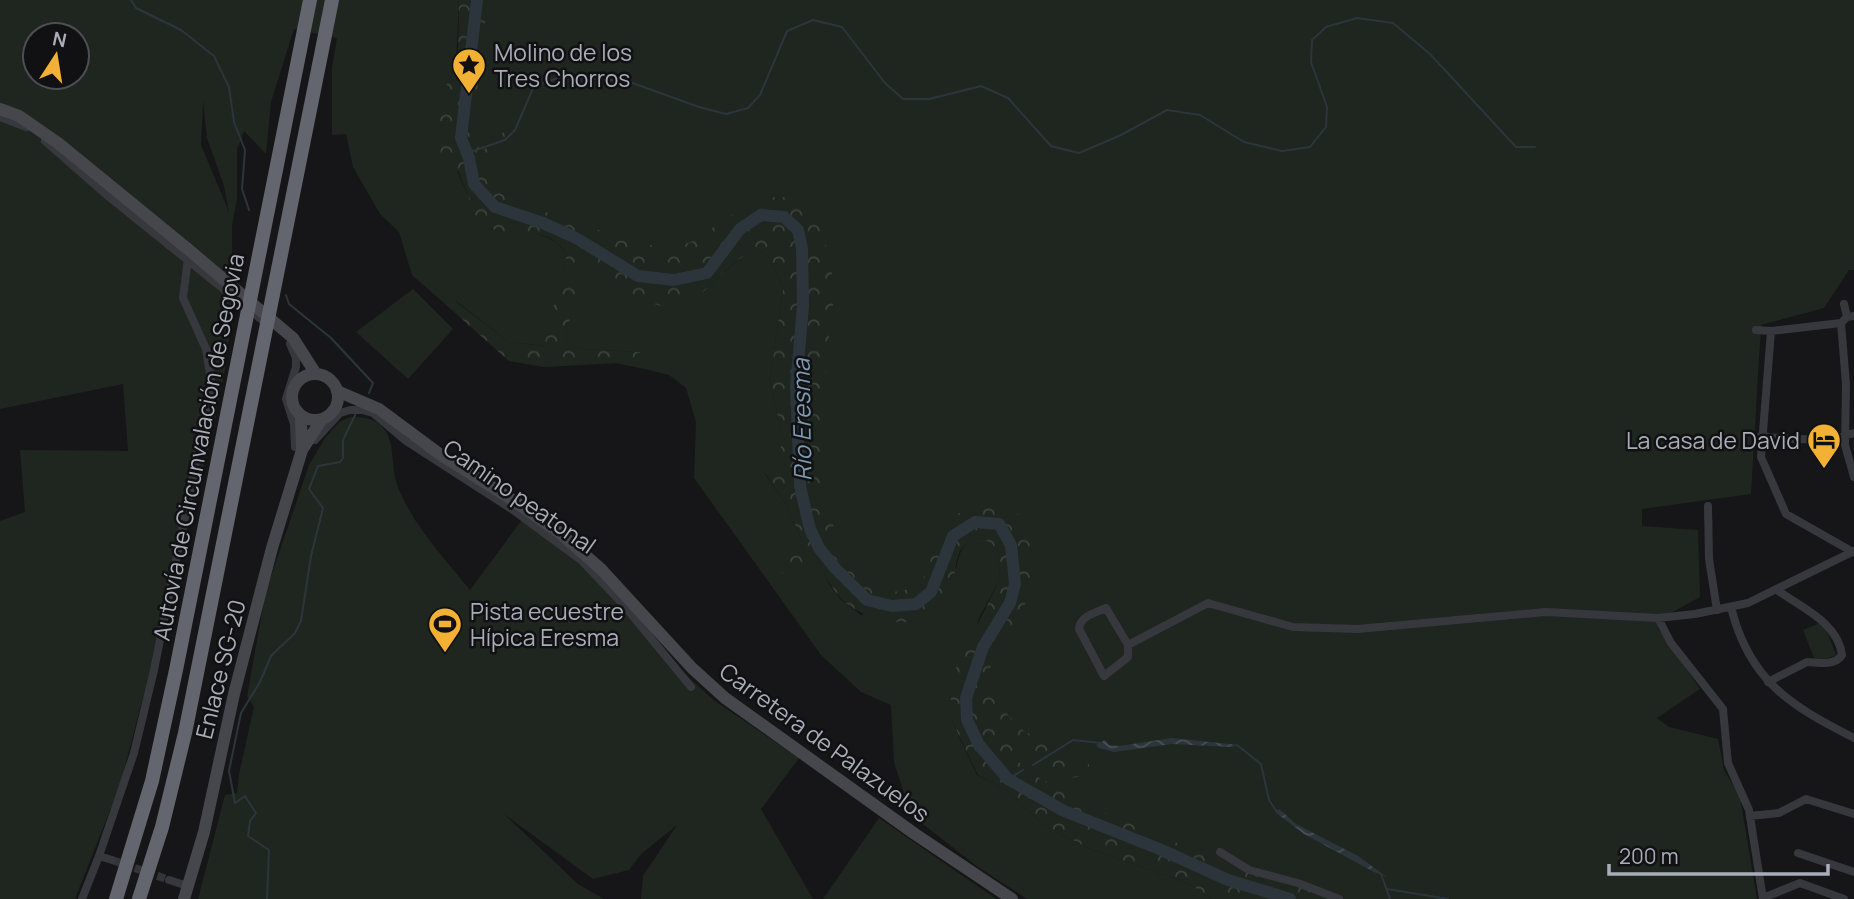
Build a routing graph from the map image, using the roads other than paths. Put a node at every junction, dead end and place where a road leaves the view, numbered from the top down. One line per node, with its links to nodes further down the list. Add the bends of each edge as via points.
1 (310, 0): 44 (highway, Autovía de Circunvalación de Segovia, via 152,781)
2 (332, 0): 41 (highway, Autovía de Circunvalación de Segovia, via 185,733)
3 (0, 109): 5 (street, via 19,116 58,143)
4 (0, 117): 5 (street, via 23,125 46,141 110,197)
5 (188, 255): 10 (street, via 293,338); 20 (street, via 293,348 296,368 286,399); 36 (street, via 183,298 206,349 210,392 134,754)
6 (1844, 304): 7 (street)
7 (1847, 318): 9 (street); 18 (street)
8 (1756, 330): 9 (street)
9 (1771, 331): 19 (street)
10 (302, 352): 11 (street); 12 (street)
11 (316, 374): 12 (street); 13 (street, via 329,379)
12 (300, 379): 16 (street, via 291,399)
13 (337, 391): 14 (street, Carretera de Palazuelos); 15 (street)
14 (360, 402): 15 (street); 45 (street, Carretera de Palazuelos, via 379,409 560,533 601,569 725,698)
15 (335, 408): 17 (street)
16 (302, 416): 17 (street); 20 (street, Enlace SG-20)
17 (322, 419): 20 (street, Enlace SG-20)
18 (1850, 435): 19 (street); 21 (street, via 1845,445)
19 (1761, 436): 23 (street, via 1761,457 1786,514)
20 (301, 450): 30 (street, Camino peatonal, via 340,413 373,413 406,441 523,516 581,560); 40 (street, Enlace SG-20, via 234,694)
21 (1854, 477)
22 (1709, 506): 26 (street, via 1709,559)
23 (1853, 552): 24 (street)
24 (1777, 590): 25 (street); 29 (street, via 1824,622 1842,654 1817,665 1807,662)
25 (1731, 607): 26 (street); 29 (street, via 1741,643)
26 (1717, 610): 27 (street)
27 (1658, 618): 28 (street, via 1546,612 1358,629 1293,626 1208,603); 33 (street, via 1671,643 1723,709 1728,766)
28 (1128, 645): 28 (street, via 1128,657 1104,676 1079,624 1106,608)
29 (1769, 682): 31 (street, via 1797,706)
30 (691, 687)
31 (1854, 738)
32 (1854, 814): 33 (street, via 1807,799 1779,813)
33 (1750, 816): 42 (street)
34 (1220, 852): 46 (street, via 1249,870)
35 (1798, 853): 38 (street)
36 (99, 856): 37 (street); 43 (street)
37 (112, 860)
38 (1854, 872)
39 (169, 880): 40 (street)
40 (186, 893)
41 (141, 896)
42 (1763, 898): 47 (street, via 1800,883)
43 (82, 899)
44 (114, 899)
45 (1013, 899)
46 (1339, 899)
47 (1844, 899)

